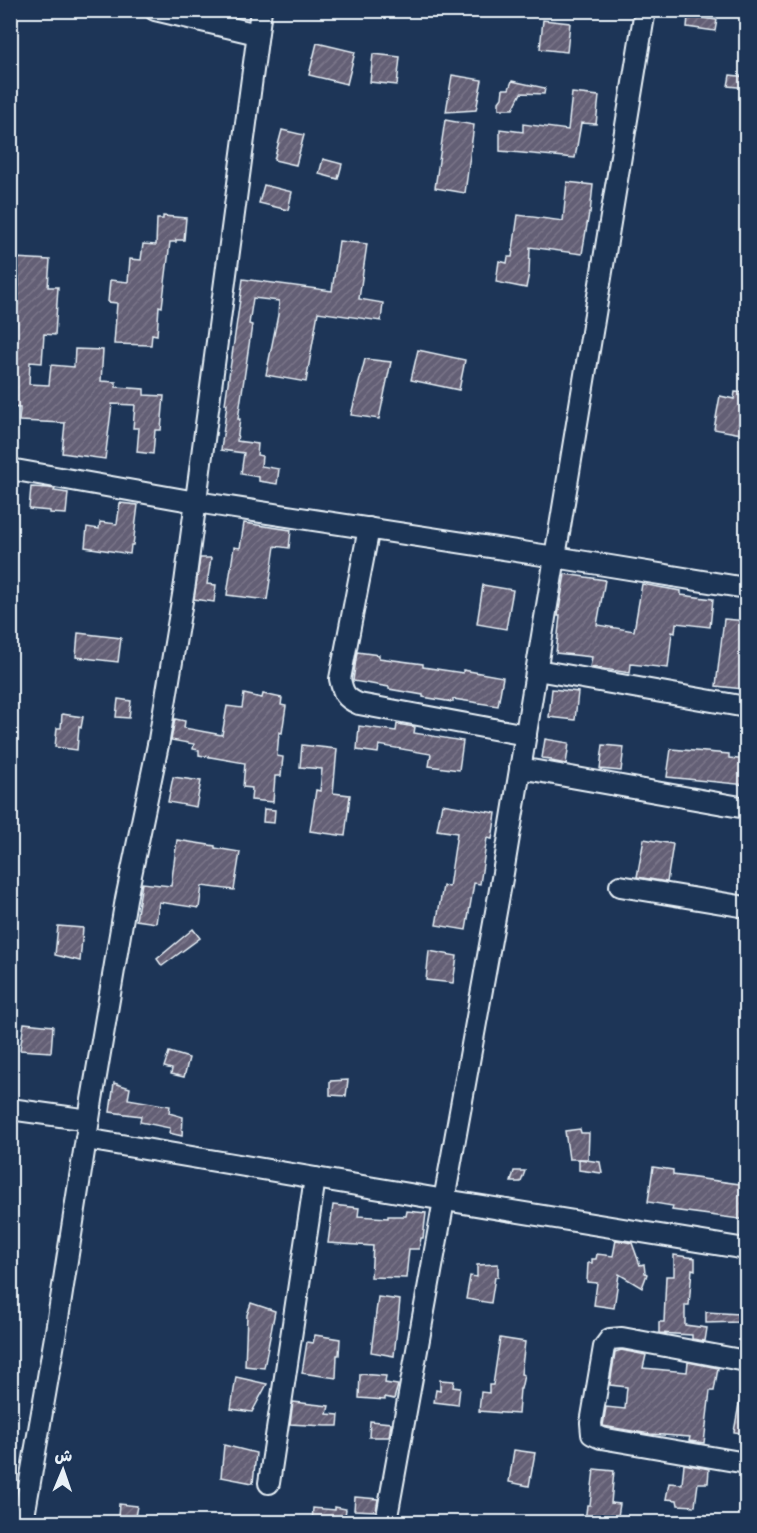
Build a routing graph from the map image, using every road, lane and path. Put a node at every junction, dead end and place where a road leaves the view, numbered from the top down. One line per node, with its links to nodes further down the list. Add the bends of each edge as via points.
1 (154, 10): 4 (street)
2 (261, 10): 4 (street)
3 (645, 10): 8 (street)
4 (257, 34): 6 (street)
5 (10, 469): 6 (street)
6 (196, 502): 7 (street); 18 (street, via 161,729 126,899)
7 (369, 528): 8 (street); 12 (street, via 340,679 349,700 358,705)
8 (555, 557): 9 (street); 10 (street)
9 (747, 588)
10 (537, 670): 11 (street); 12 (street)
11 (747, 707)
12 (526, 735): 13 (street)
13 (520, 768): 14 (street); 20 (street)
14 (747, 807)
15 (620, 886): 16 (street)
16 (747, 907)
17 (10, 1109): 18 (street)
18 (87, 1129): 19 (street); 25 (street)
19 (315, 1178): 20 (street); 24 (street)
20 (445, 1200): 21 (street); 26 (street)
21 (747, 1249)
22 (747, 1361): 23 (street, via 621,1338 610,1340 604,1347 591,1423 592,1434 601,1438)
23 (747, 1463)
24 (269, 1483)
25 (28, 1522)
26 (386, 1522)

